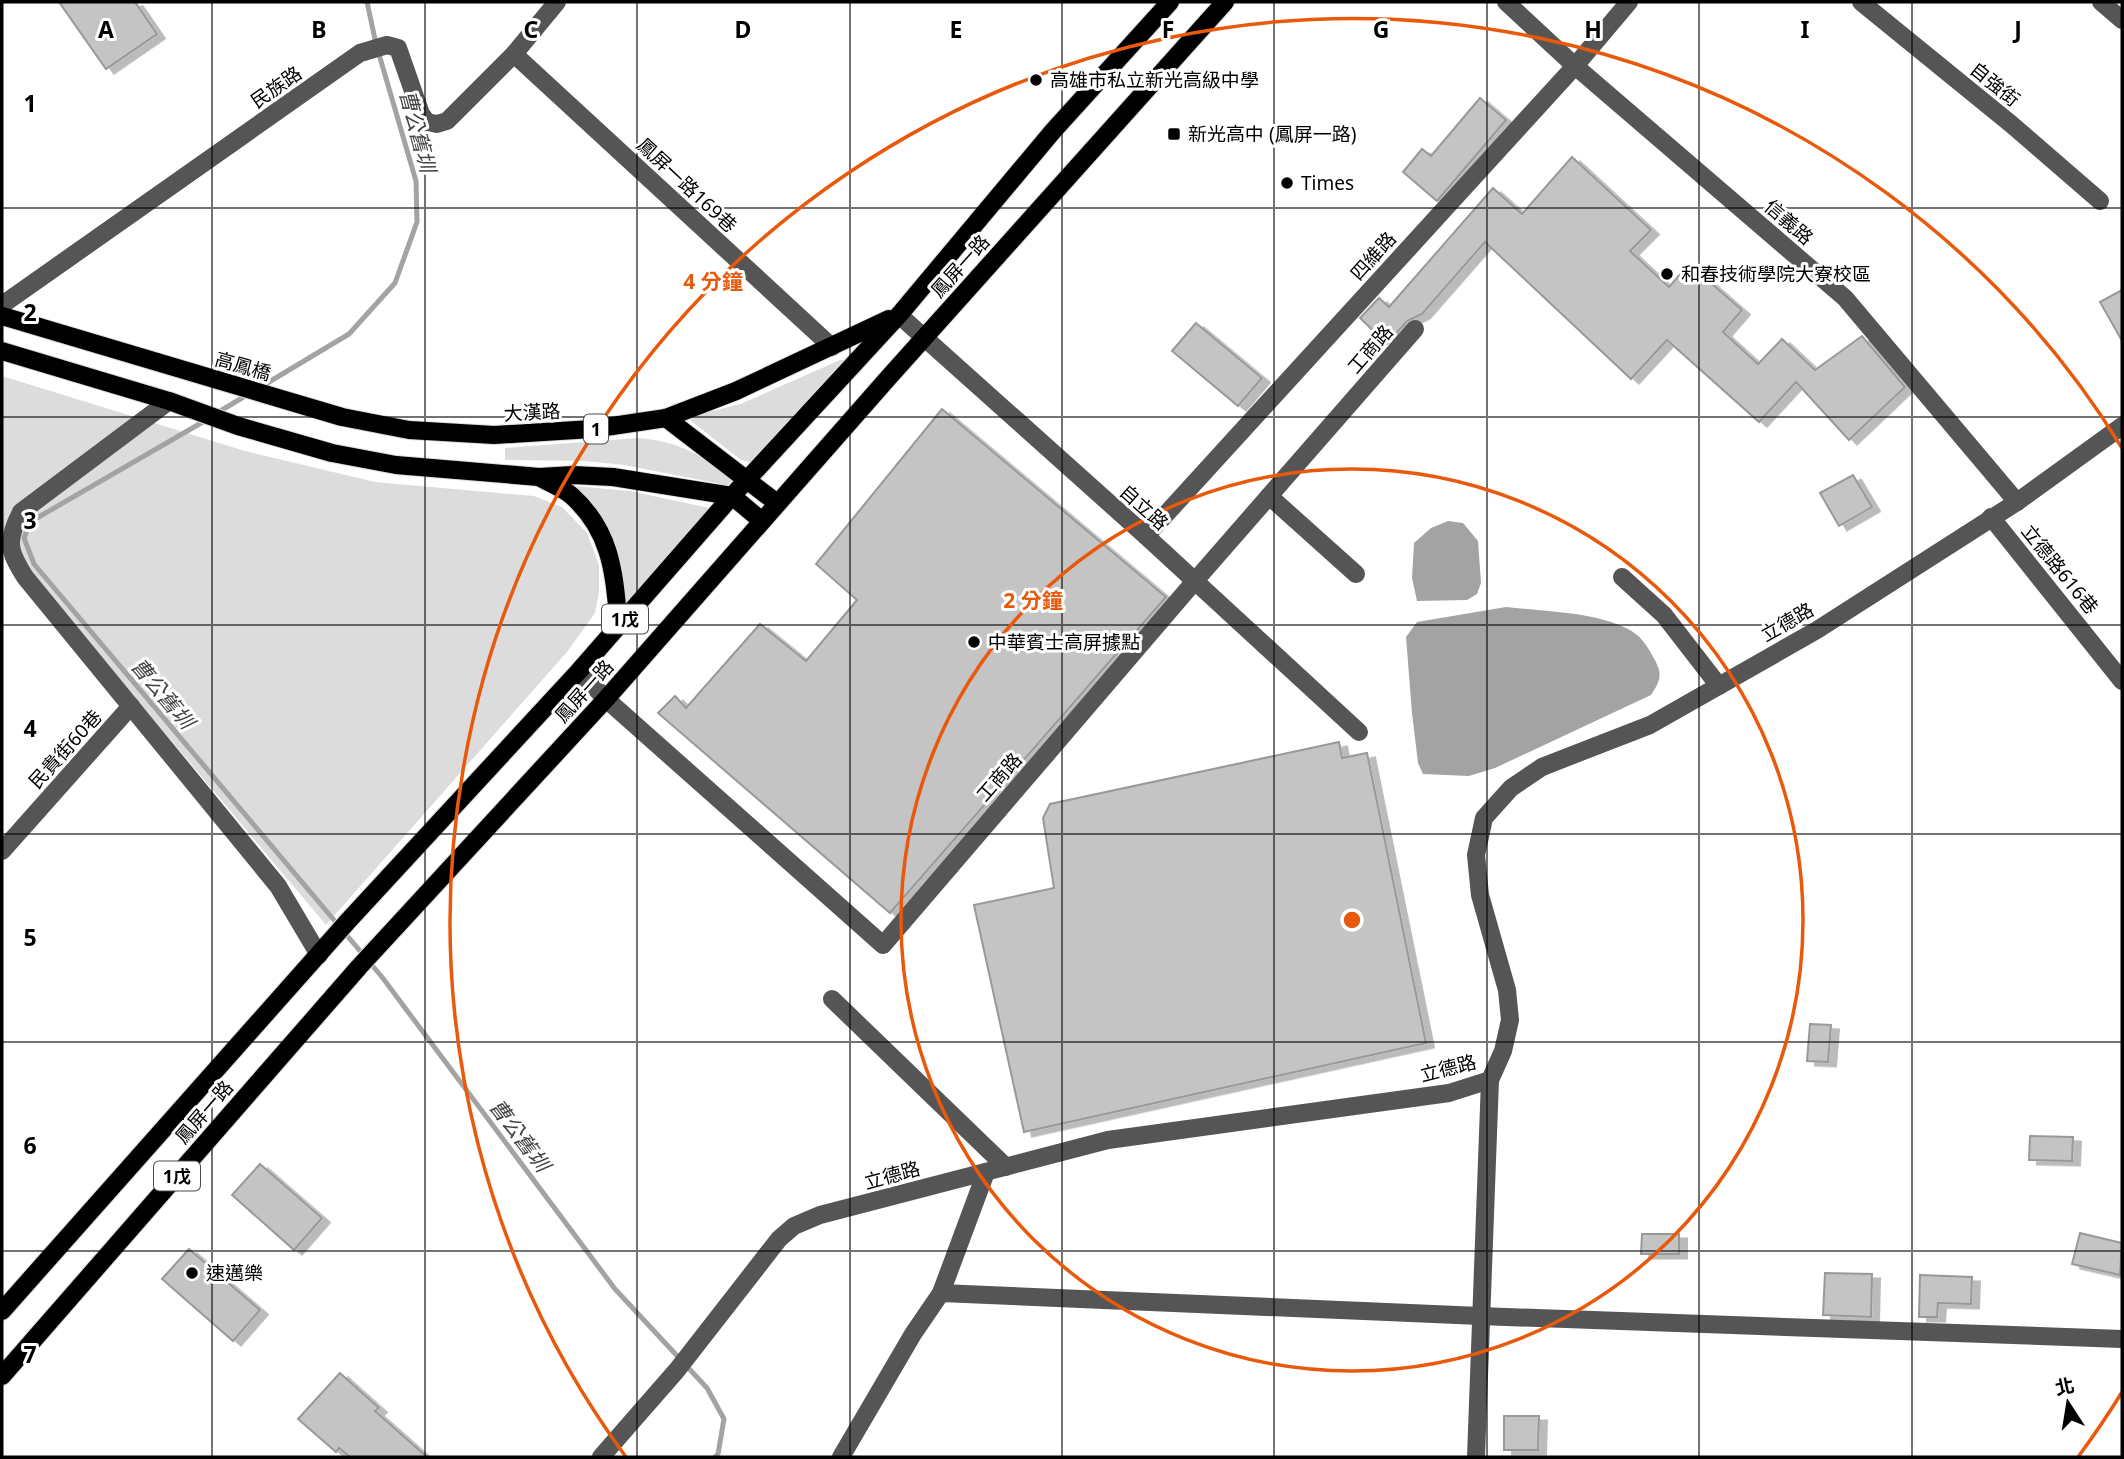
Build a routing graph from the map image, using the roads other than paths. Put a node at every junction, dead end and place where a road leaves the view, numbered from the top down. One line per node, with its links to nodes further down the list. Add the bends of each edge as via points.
1 (557, 2): 9 (street, 民族路)
2 (1170, 2): 13 (main road, 鳳屏一路 / 1, via 1053,131)
3 (1225, 2): 16 (main road, 鳳屏一路)
4 (1506, 2): 10 (street, 信義路)
5 (1629, 2): 10 (street, 四維路)
6 (1861, 2): 11 (street, 自強街)
7 (2101, 2): 8 (street)
8 (2122, 20)
9 (514, 54): 12 (street, 民族路, via 447,121 437,124 427,122 421,114 398,48 387,45 360,53); 17 (street, 鳳屏一路169巷)
10 (1575, 66): 27 (street, 信義路, via 1845,298); 31 (street, 四維路)
11 (2101, 201)
12 (2, 305)
13 (899, 315): 16 (street, 自立路); 17 (main road, 大漢路 / 1); 24 (main road, 鳳屏一路 / 1戊)
14 (2, 316): 19 (main road, 高鳳橋 / 1)
15 (1415, 329): 26 (street, 工商路)
16 (925, 337): 28 (main road, 鳳屏一路 / 1戊); 31 (street, 自立路)
17 (832, 347): 21 (main road, 大漢路 / 1)
18 (2, 351): 20 (main road)
19 (274, 397): 21 (main road, 大漢路 / 1, via 342,417 433,432 494,435 592,429)
20 (169, 401): 23 (main road, via 332,453 396,465); 40 (street, via 21,512 10,542 12,556 25,577)
21 (666, 418): 24 (main road)
22 (2122, 426): 27 (street, 立德路)
23 (539, 477): 25 (main road, via 613,477); 35 (main road, via 571,496 600,531 614,567)
24 (749, 479): 25 (main road, 鳳屏一路 / 1戊); 28 (main road)
25 (732, 496): 30 (main road); 35 (main road, 鳳屏一路 / 1戊)
26 (1269, 496): 32 (street); 34 (street, 工商路)
27 (2017, 502): 29 (street, 立德路)
28 (778, 503): 30 (main road, 鳳屏一路 / 1戊)
29 (1991, 517): 37 (street, 立德路616巷); 38 (street, 立德路, via 1817,630)
30 (762, 521): 39 (main road, 鳳屏一路 / 1戊)
31 (1146, 536): 34 (street, 自立路)
32 (1356, 574)
33 (1622, 577): 38 (street, via 1664,615)
34 (1194, 582): 39 (street, 工商路, via 883,945); 41 (street, 自立路)
35 (619, 626): 36 (main road, 鳳屏一路 / 1戊)
36 (579, 671): 39 (street, 工商路); 43 (main road, 鳳屏一路 / 1戊)
37 (2122, 681)
38 (1719, 686): 45 (street, 立德路, via 1650,725 1542,767 1511,788 1484,818 1475,855 1510,1020)
39 (606, 699): 52 (main road, 鳳屏一路 / 1戊, via 352,975)
40 (131, 706): 42 (street, 民貴街60巷); 43 (street, via 278,886)
41 (1359, 732)
42 (2, 851)
43 (322, 951): 49 (main road, 鳳屏一路 / 1戊)
44 (832, 999): 46 (street)
45 (1490, 1080): 46 (street, 立德路, via 1450,1093 1108,1140); 50 (street)
46 (1006, 1167): 47 (street, 立德路)
47 (986, 1172): 48 (street); 53 (street, 立德路, via 820,1215 794,1226 779,1238 691,1353)
48 (941, 1293): 50 (street); 54 (street)
49 (2, 1311)
50 (1480, 1316): 51 (street); 55 (street)
51 (2122, 1339)
52 (2, 1376)
53 (601, 1457)
54 (841, 1457)
55 (1476, 1457)

